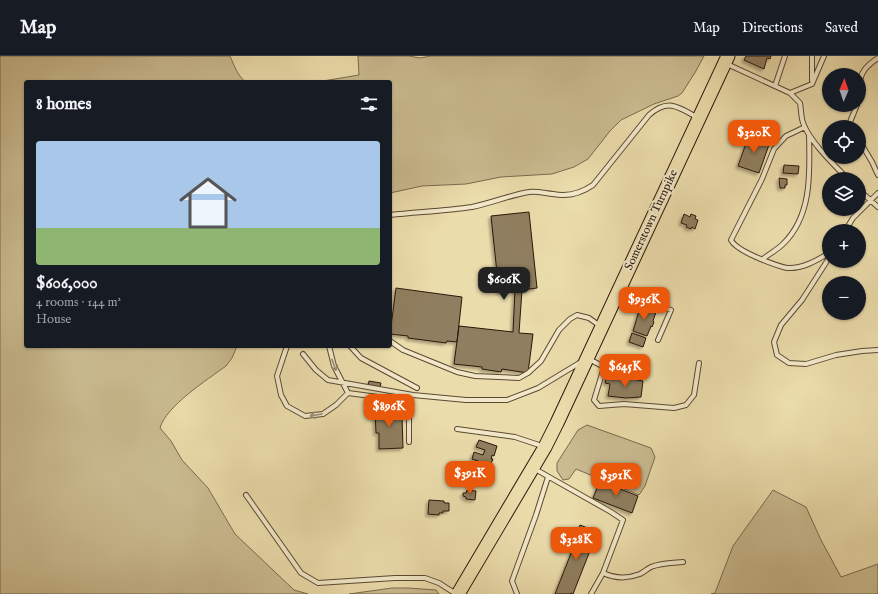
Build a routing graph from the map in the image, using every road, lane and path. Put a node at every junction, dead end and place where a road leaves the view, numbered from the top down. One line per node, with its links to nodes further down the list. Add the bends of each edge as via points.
1 (784, 56): 8 (lane)
2 (812, 56): 7 (lane)
3 (824, 56): 7 (lane)
4 (878, 58): 6 (lane)
5 (726, 59): 8 (lane); 10 (main road, Somerstown Turnpike)
6 (865, 68)
7 (812, 84): 9 (lane)
8 (775, 86): 9 (lane)
9 (790, 93): 11 (lane, via 800,103)
10 (698, 118): 20 (lane, via 677,106 655,109 593,185 576,194 565,196 538,191 528,192 471,207); 25 (main road, Somerstown Turnpike)
11 (805, 127): 12 (lane); 23 (lane, via 786,136 774,149 731,240 743,251)
12 (809, 135): 14 (lane); 23 (lane, via 808,196 798,224 783,244)
13 (866, 152): 15 (lane)
14 (841, 172)
15 (878, 175)
16 (878, 193): 18 (lane)
17 (866, 197): 18 (lane)
18 (870, 201): 19 (lane); 21 (lane)
19 (878, 207)
20 (392, 215)
21 (849, 224)
22 (822, 257): 23 (lane, via 794,268 781,267)
23 (763, 259)
24 (823, 268): 32 (lane, via 802,300 781,325 774,342 777,355 788,363 806,364 836,355)
25 (618, 292): 26 (main road, Somerstown Turnpike); 27 (lane, via 671,310)
26 (602, 327): 28 (lane, via 589,318 577,315 570,319 559,330 541,361 519,378 475,376 457,372 403,350); 34 (main road, Somerstown Turnpike)
27 (658, 340)
28 (392, 342)
29 (286, 348): 38 (lane, one-way to 29, via 323,414 305,416 287,406 281,395 277,376)
30 (330, 348): 36 (lane, one-way to 36)
31 (352, 348): 37 (lane, via 361,358)
32 (878, 350)
33 (303, 354): 36 (lane, via 328,380)
34 (587, 358): 35 (lane, via 604,367 594,400 599,406 624,404 674,408 686,405 694,395); 39 (lane, via 538,388 507,400 466,400); 43 (main road, Somerstown Turnpike)
35 (699, 363)
36 (342, 383): 38 (lane); 39 (lane)
37 (417, 388)
38 (348, 393): 40 (lane)
39 (413, 395): 40 (lane)
40 (409, 399): 42 (lane)
41 (457, 429): 43 (lane, via 515,437)
42 (409, 442)
43 (544, 447): 44 (main road, Somerstown Turnpike)
44 (532, 468): 45 (lane); 49 (main road, Somerstown Turnpike)
45 (548, 477): 48 (lane, via 623,520); 50 (lane, via 512,581)
46 (246, 494): 49 (lane, via 301,573 318,583 425,578 439,582)
47 (683, 562): 48 (lane, via 652,567 625,578 613,578)
48 (603, 573): 51 (lane)
49 (457, 594)
50 (517, 594)
51 (591, 594)

